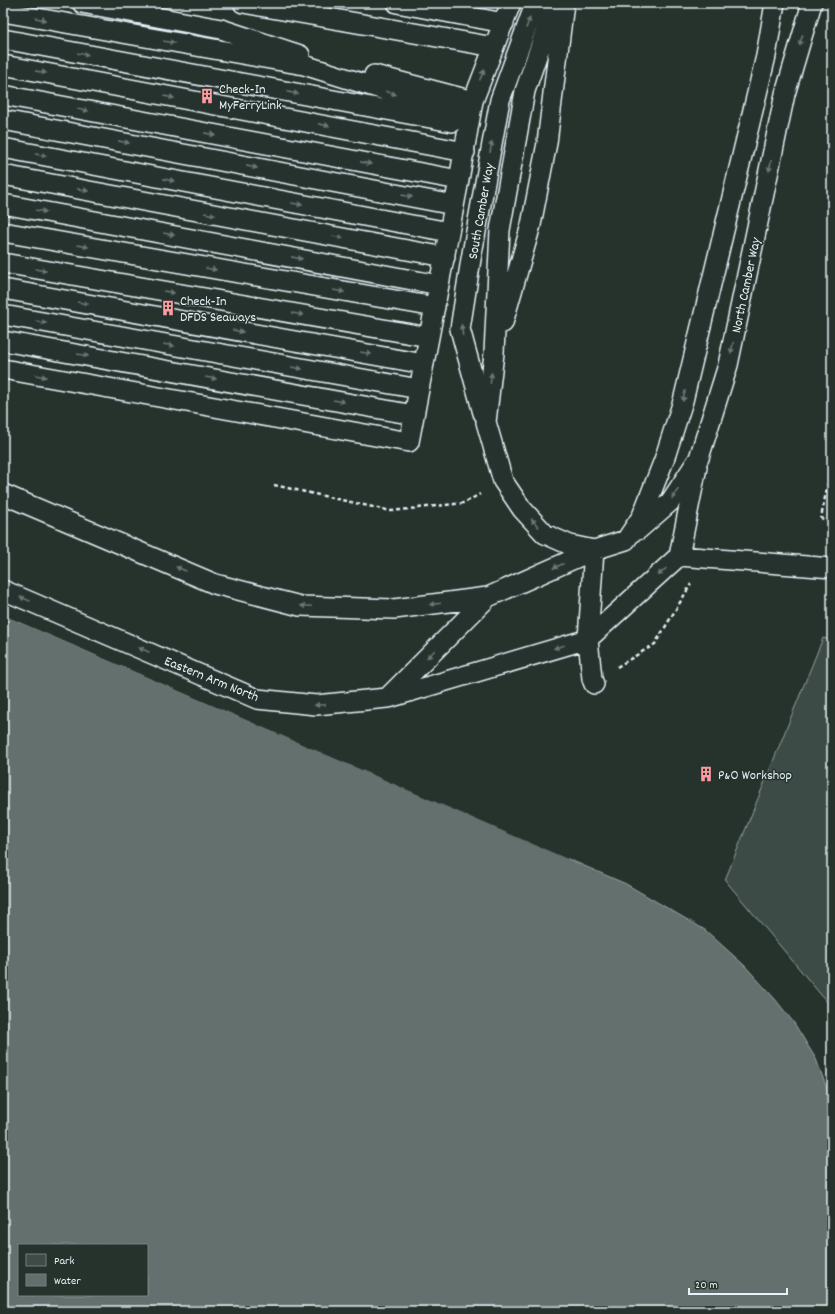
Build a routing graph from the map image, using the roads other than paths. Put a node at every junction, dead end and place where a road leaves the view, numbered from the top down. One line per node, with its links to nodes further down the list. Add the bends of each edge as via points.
1 (82, 3): 16 (lane, via 221,30 306,56)
2 (243, 3): 13 (lane)
3 (398, 3): 11 (lane)
4 (511, 3): 11 (lane)
5 (537, 3): 39 (lane, South Camber Way, one-way to 5, via 460,329 470,259 500,100)
6 (555, 3): 34 (lane, South Camber Way, via 525,91 515,140 500,230)
7 (564, 3): 34 (lane, South Camber Way, via 547,143 531,225)
8 (775, 3): 42 (lane, one-way to 42, via 766,56 683,401 642,516)
9 (812, 3): 40 (lane, North Camber Way, one-way to 40, via 785,94 728,364)
10 (3, 12): 16 (lane, one-way to 16, via 304,65)
11 (504, 23): 13 (lane)
12 (3, 39): 16 (lane, one-way to 16)
13 (494, 47): 16 (lane, one-way to 13)
14 (3, 65): 19 (lane, one-way to 19)
15 (3, 95): 21 (lane, one-way to 21)
16 (471, 115): 19 (lane)
17 (3, 120): 23 (lane, one-way to 23)
18 (3, 148): 25 (lane, one-way to 25)
19 (464, 152): 21 (lane)
20 (3, 176): 26 (lane, one-way to 26)
21 (459, 180): 23 (lane)
22 (3, 204): 28 (lane, one-way to 28)
23 (454, 205): 25 (lane)
24 (3, 232): 30 (lane, one-way to 30)
25 (449, 232): 26 (lane)
26 (445, 257): 28 (lane)
27 (3, 263): 32 (lane, one-way to 32)
28 (439, 285): 30 (lane)
29 (3, 289): 35 (lane, one-way to 35)
30 (435, 307): 32 (lane)
31 (3, 315): 37 (lane, one-way to 37)
32 (429, 337): 35 (lane)
33 (3, 341): 38 (lane, one-way to 38)
34 (494, 353): 39 (lane, South Camber Way, one-way to 34)
35 (424, 364): 37 (lane)
36 (3, 369): 38 (lane, one-way to 38, via 409,442)
37 (419, 389): 38 (lane)
38 (414, 415)
39 (486, 422): 43 (lane, South Camber Way, one-way to 39, via 570,545 545,534 522,509 503,481)
40 (699, 458): 42 (lane, North Camber Way, one-way to 42, via 670,502); 44 (lane)
41 (3, 494): 47 (lane, one-way to 41, via 394,609 300,606 215,584)
42 (626, 540): 43 (lane, South Camber Way)
43 (594, 550): 47 (lane, one-way to 47); 48 (lane)
44 (679, 556): 45 (lane); 48 (lane, one-way to 48)
45 (832, 568)
46 (3, 590): 50 (lane, Eastern Arm North, one-way to 46, via 316,705 257,699)
47 (488, 597): 50 (lane, one-way to 50)
48 (588, 639): 49 (lane); 50 (lane, Eastern Arm North, one-way to 50)
49 (593, 682)
50 (386, 698)

